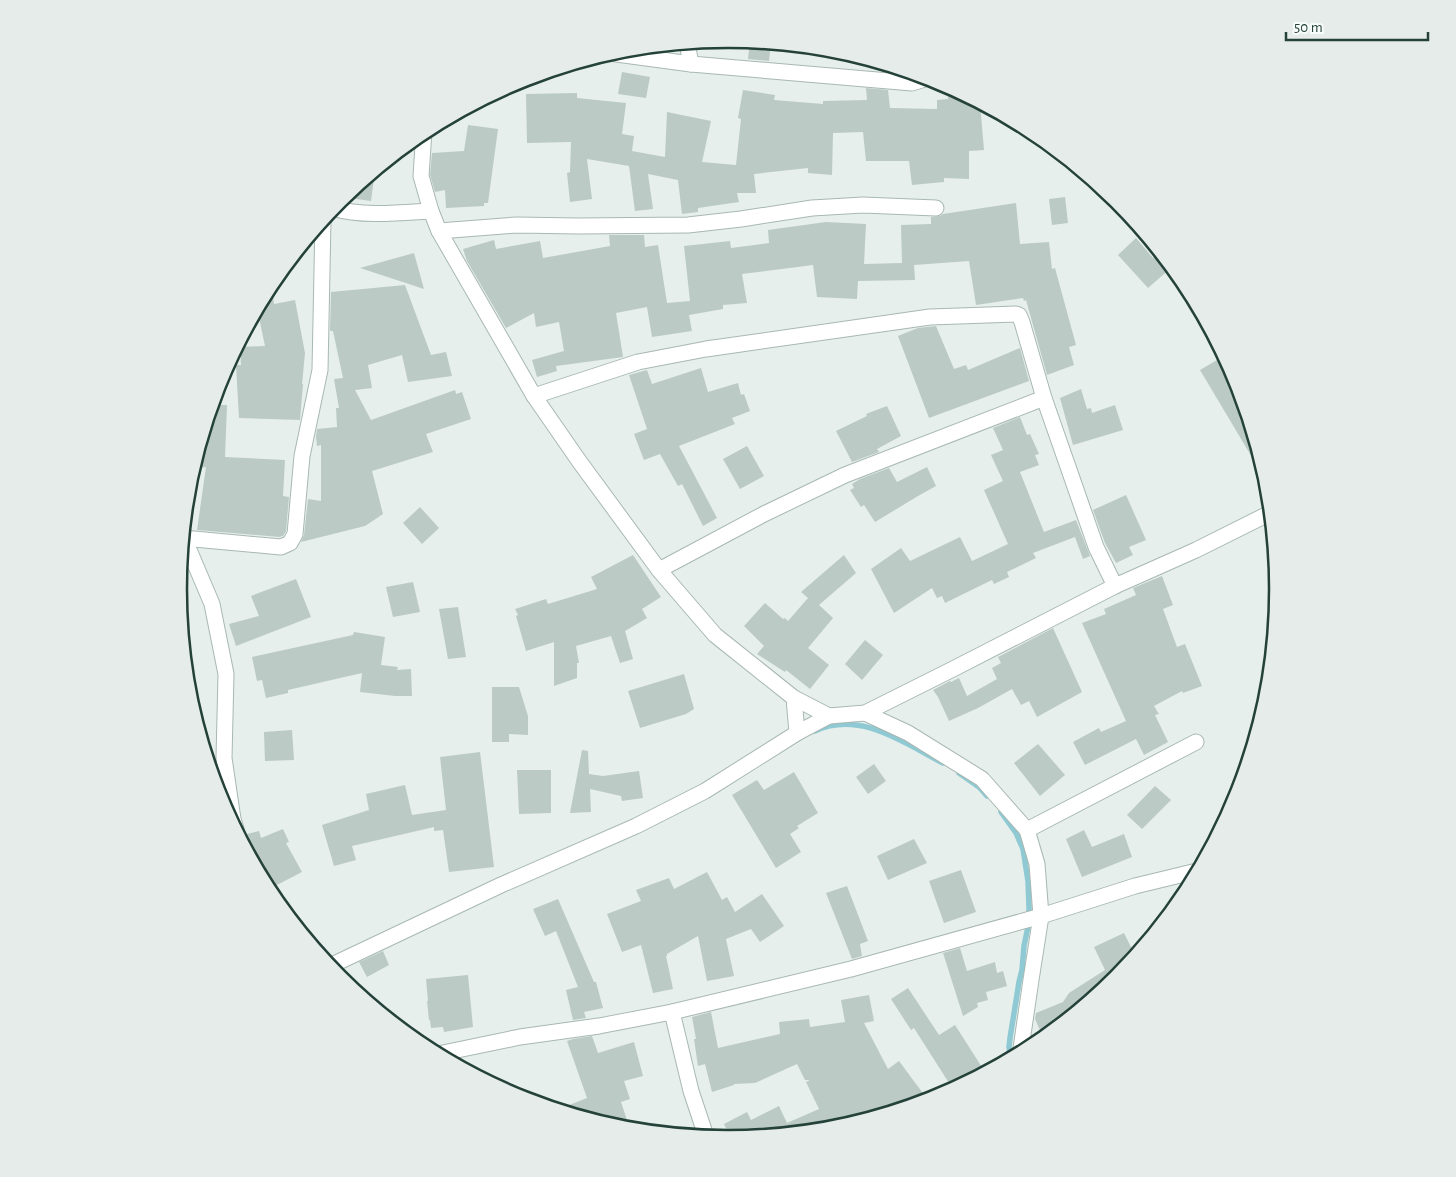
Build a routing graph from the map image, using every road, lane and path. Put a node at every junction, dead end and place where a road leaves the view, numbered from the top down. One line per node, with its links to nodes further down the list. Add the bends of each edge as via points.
1 (688, 49): 3 (street)
2 (633, 56): 3 (street)
3 (691, 64): 4 (street)
4 (917, 82)
5 (423, 142): 8 (street, via 421,176)
6 (936, 208): 10 (street, via 812,208 688,225 516,225)
7 (341, 210): 8 (street, via 384,214)
8 (431, 211): 10 (street)
9 (323, 230): 14 (street, via 320,370 302,456 295,534 290,543 281,547)
10 (439, 230): 11 (street)
11 (534, 396): 12 (street, via 638,362 706,349 930,317 1016,314 1022,322); 16 (street)
12 (1044, 398): 16 (street, via 845,475); 17 (street, via 1096,547)
13 (1264, 516): 17 (street)
14 (190, 539)
15 (189, 549): 23 (street, via 212,604 226,674 224,758)
16 (658, 570): 18 (street, via 715,635)
17 (1115, 586): 19 (street)
18 (794, 698): 20 (street); 21 (street)
19 (865, 713): 20 (street); 24 (street, via 908,733 982,779)
20 (829, 716): 21 (street)
21 (797, 733): 27 (street, via 705,791 654,817)
22 (1196, 742): 24 (street)
23 (230, 801)
24 (1027, 830): 26 (street, via 1037,864)
25 (1188, 873): 26 (street, via 1135,886)
26 (1041, 916): 28 (street); 29 (street)
27 (337, 963)
28 (672, 1012): 30 (street, via 520,1036); 31 (street)
29 (1022, 1043)
30 (449, 1052)
31 (704, 1129)

